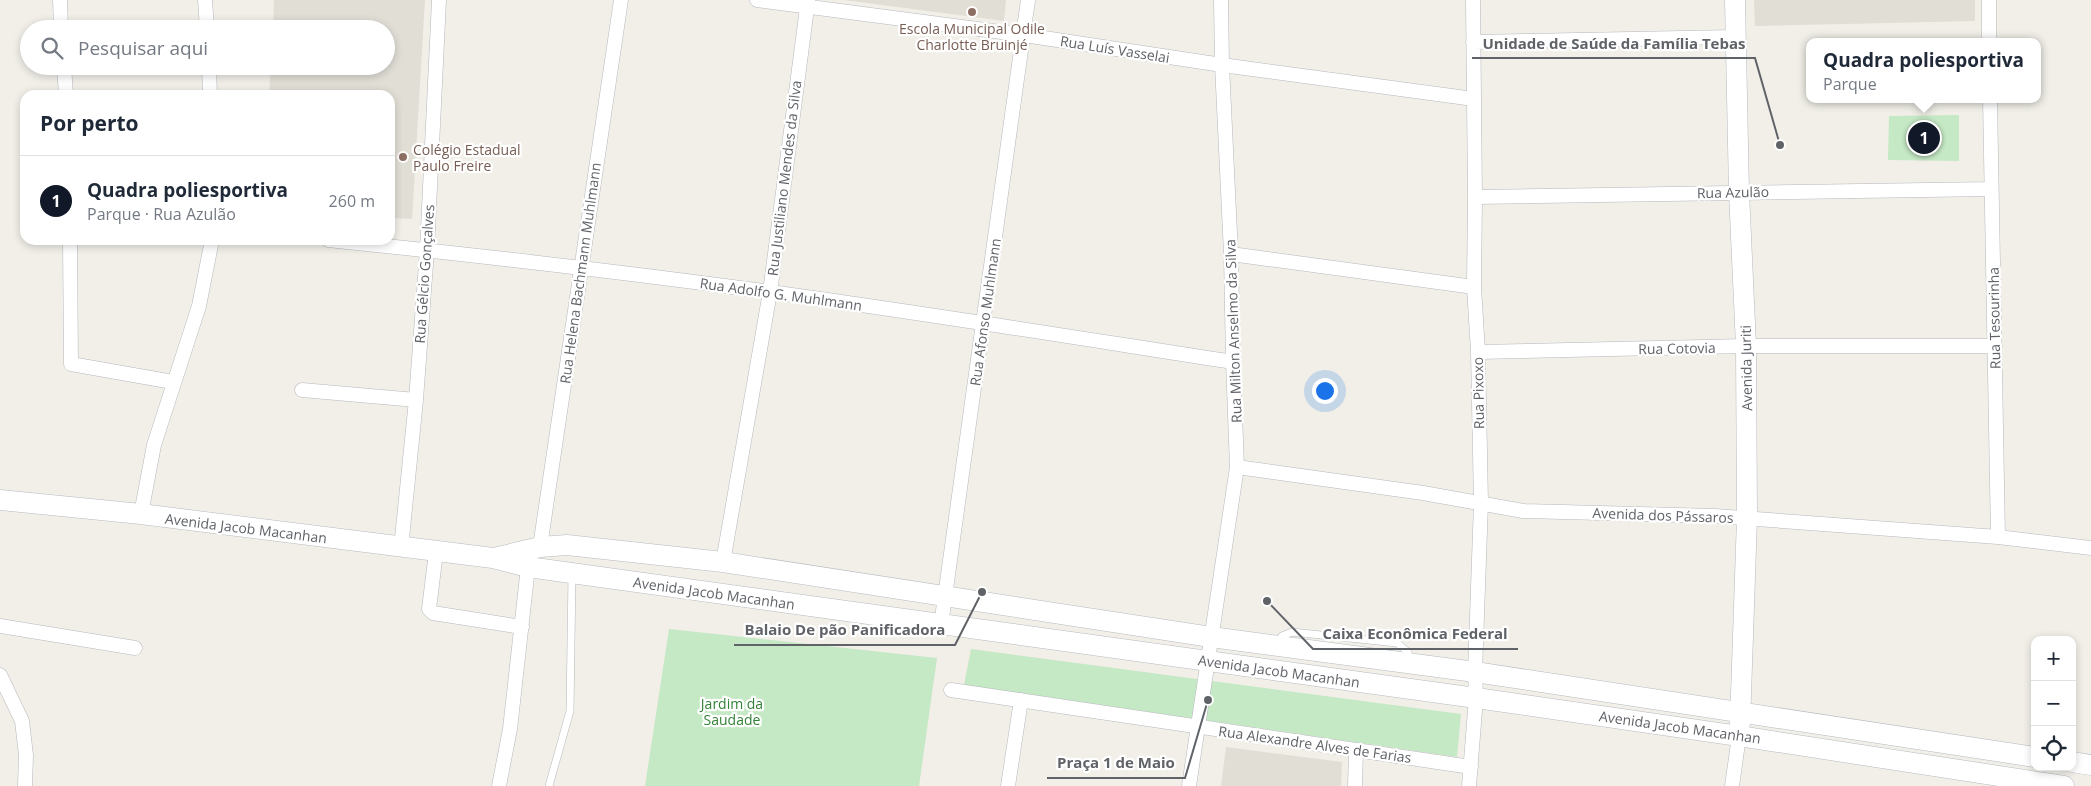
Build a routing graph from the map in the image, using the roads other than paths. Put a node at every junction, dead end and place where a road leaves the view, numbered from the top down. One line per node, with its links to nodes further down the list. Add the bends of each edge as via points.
1 (60, 0): 12 (street)
2 (205, 0): 13 (street)
3 (439, 0): 31 (street, Rua Gélcio Gonçalves)
4 (621, 0): 33 (street, Rua Helena Bachmann Muhlmann)
5 (757, 0): 11 (street, Rua Luís Vasselai)
6 (1028, 0): 14 (street, Rua Afonso Muhlmann)
7 (1221, 0): 18 (street, Rua Milton Anselmo da Silva)
8 (1472, 0): 17 (street, Rua Pixoxo)
9 (1735, 0): 15 (main road, Avenida Juriti)
10 (1989, 0): 16 (street)
11 (807, 4): 14 (street, Rua Luís Vasselai); 35 (street, Rua Justiliano Mendes da Silva)
12 (61, 20)
13 (206, 20)
14 (1024, 36): 18 (street, Rua Luís Vasselai); 36 (street, Rua Afonso Muhlmann)
15 (1735, 37): 17 (street); 26 (main road, Avenida Juriti)
16 (1989, 38)
17 (1473, 42): 23 (street, Rua Pixoxo)
18 (1222, 65): 23 (street, Rua Luís Vasselai); 32 (street, Rua Milton Anselmo da Silva)
19 (65, 75): 21 (street)
20 (209, 75): 22 (street)
21 (66, 90)
22 (210, 90)
23 (1474, 99): 27 (street, Rua Pixoxo)
24 (1990, 103): 25 (street, Rua Tesourinha)
25 (1991, 189): 26 (street, Rua Azulão); 38 (street, Rua Tesourinha)
26 (1739, 192): 27 (street, Rua Azulão); 37 (main road, Avenida Juriti)
27 (1475, 196): 34 (street, Rua Pixoxo)
28 (70, 245): 41 (street, via 71,364)
29 (211, 245): 41 (street, via 199,306)
30 (378, 245): 31 (street, Rua Adolfo G. Muhlmann)
31 (427, 250): 33 (street, Rua Adolfo G. Muhlmann); 43 (street, Rua Gélcio Gonçalves)
32 (1230, 254): 34 (street); 40 (street, Rua Milton Anselmo da Silva)
33 (581, 268): 35 (street, Rua Adolfo G. Muhlmann); 50 (street, Rua Helena Bachmann Muhlmann)
34 (1474, 288): 39 (street, Rua Pixoxo)
35 (770, 292): 36 (street, Rua Adolfo G. Muhlmann); 55 (street, Rua Justiliano Mendes da Silva)
36 (984, 322): 40 (street, Rua Adolfo G. Muhlmann); 58 (street, Rua Afonso Muhlmann)
37 (1746, 346): 38 (street, Rua Cotovia); 39 (street, Rua Cotovia); 48 (main road, Avenida Juriti)
38 (1996, 346): 49 (street, Rua Tesourinha)
39 (1478, 352): 46 (street, Rua Pixoxo)
40 (1232, 362): 44 (street, Rua Milton Anselmo da Silva)
41 (173, 382): 47 (street, via 154,445)
42 (302, 390): 43 (street)
43 (416, 400): 51 (street, Rua Gélcio Gonçalves)
44 (1237, 466): 46 (street, Avenida dos Pássaros); 62 (street, Rua Milton Anselmo da Silva)
45 (0, 500): 47 (main road, Avenida Jacob Macanhan)
46 (1481, 503): 48 (street, Avenida dos Pássaros, via 1523,511); 65 (street, Rua Pixoxo)
47 (141, 514): 51 (main road, Avenida Jacob Macanhan)
48 (1747, 518): 49 (street, Avenida dos Pássaros); 70 (main road, Avenida Juriti)
49 (1998, 536): 52 (street, Avenida dos Pássaros)
50 (540, 547): 54 (main road, Avenida Jacob Macanhan); 55 (main road, Avenida Jacob Macanhan, via 584,546); 57 (main road)
51 (400, 548): 53 (main road, Avenida Jacob Macanhan)
52 (2091, 548)
53 (436, 552): 54 (main road, Avenida Jacob Macanhan); 61 (street, via 429,601 429,609 433,613)
54 (492, 558): 56 (main road, Avenida Jacob Macanhan)
55 (723, 562): 58 (main road, Avenida Jacob Macanhan)
56 (528, 567): 57 (main road, Avenida Jacob Macanhan); 61 (street)
57 (567, 573): 59 (main road, Avenida Jacob Macanhan); 81 (lane, via 570,711)
58 (944, 595): 59 (street, Rua Afonso Muhlmann); 62 (main road, Avenida Jacob Macanhan)
59 (941, 625): 64 (main road, Avenida Jacob Macanhan)
60 (0, 626): 63 (street)
61 (522, 627): 80 (street, via 510,729)
62 (1211, 636): 64 (street, Rua Milton Anselmo da Silva); 65 (main road, Avenida Jacob Macanhan)
63 (135, 648)
64 (1207, 661): 68 (main road, Avenida Jacob Macanhan); 71 (street, Rua Milton Anselmo da Silva)
65 (1475, 672): 68 (street, Rua Pixoxo); 70 (main road, Avenida Jacob Macanhan)
66 (0, 675): 79 (street, via 22,722)
67 (950, 690): 69 (street, Rua Alexandre Alves de Farias)
68 (1476, 698): 72 (main road, Avenida Jacob Macanhan); 77 (street, Rua Pixoxo)
69 (1020, 700): 71 (street, Rua Alexandre Alves de Farias); 82 (street)
70 (1742, 711): 72 (main road, Avenida Juriti); 74 (main road, Avenida Jacob Macanhan)
71 (1197, 727): 73 (street, Rua Alexandre Alves de Farias); 83 (street, Rua Milton Anselmo da Silva)
72 (1739, 736): 78 (main road, Avenida Jacob Macanhan); 86 (street)
73 (1356, 750): 77 (street, Rua Alexandre Alves de Farias); 84 (street)
74 (2031, 756)
75 (2076, 763): 76 (main road)
76 (2091, 765)
77 (1471, 766): 85 (street, Rua Pixoxo)
78 (2001, 781): 87 (main road, Avenida Jacob Macanhan)
79 (25, 786)
80 (499, 786)
81 (549, 786)
82 (1008, 786)
83 (1189, 786)
84 (1355, 786)
85 (1469, 786)
86 (1732, 786)
87 (2064, 786)

